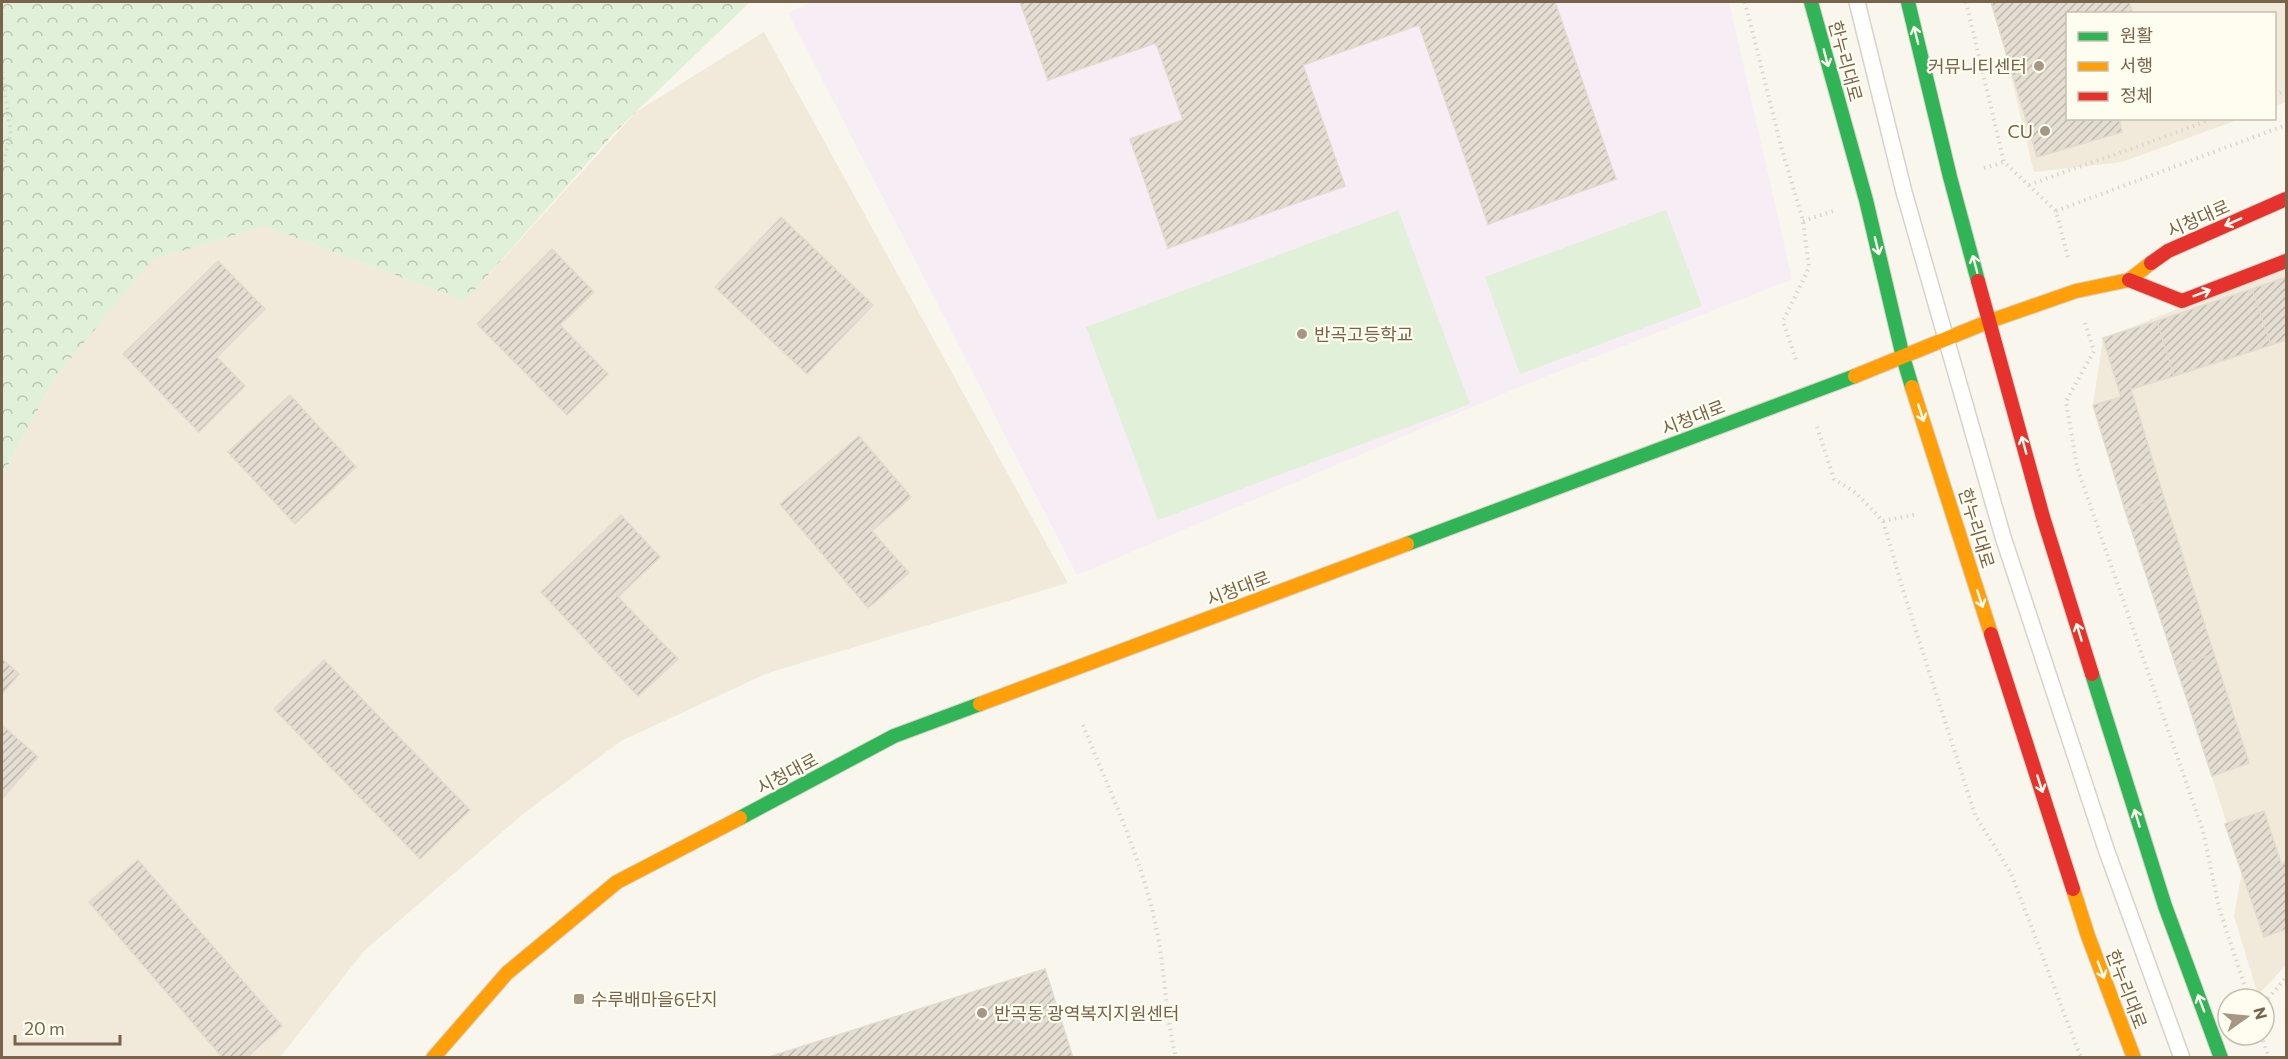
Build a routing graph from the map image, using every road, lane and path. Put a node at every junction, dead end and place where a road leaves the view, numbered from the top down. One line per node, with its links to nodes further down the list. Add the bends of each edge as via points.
1 (2, 2): 7 (path)
2 (1745, 2): 18 (path, via 1803,221 1809,268)
3 (1811, 2): 21 (street, 한누리대로, one-way to 21, via 1866,200)
4 (1857, 2): 20 (lane, via 1904,192)
5 (1908, 2): 19 (street, one-way to 5)
6 (1966, 2): 12 (path, via 2004,162)
7 (2, 15)
8 (2, 72): 11 (path, via 11,134)
9 (2208, 120): 12 (path)
10 (2286, 124): 14 (path)
11 (2, 166)
12 (2029, 185): 14 (path)
13 (2286, 199): 16 (street, 시청대로, one-way to 16, via 2168,251)
14 (2056, 211): 17 (path)
15 (2286, 261): 16 (street, one-way to 15, via 2182,301)
16 (2128, 280): 17 (street, 시청대로)
17 (2076, 291): 19 (street, 시청대로); 25 (path, via 2094,351 2066,401 2077,468 2203,831 2218,908)
18 (1784, 321)
19 (1990, 321): 20 (street, 시청대로); 32 (street, one-way to 19, via 2147,849 2043,517)
20 (1947, 339): 21 (street, 시청대로); 31 (lane, via 2007,548 2106,849)
21 (1903, 357): 27 (street, 시청대로, via 894,735 617,882 507,973); 30 (street, 한누리대로, one-way to 30, via 2088,936)
22 (1834, 479): 29 (path, via 1856,493 1883,521 1975,815 2012,873)
23 (1083, 725): 28 (path, via 1135,856 1155,921)
24 (2286, 978): 26 (path)
25 (2245, 987)
26 (2276, 989)
27 (433, 1058)
28 (1176, 1058)
29 (2080, 1058)
30 (2134, 1058)
31 (2182, 1058)
32 (2221, 1058)

